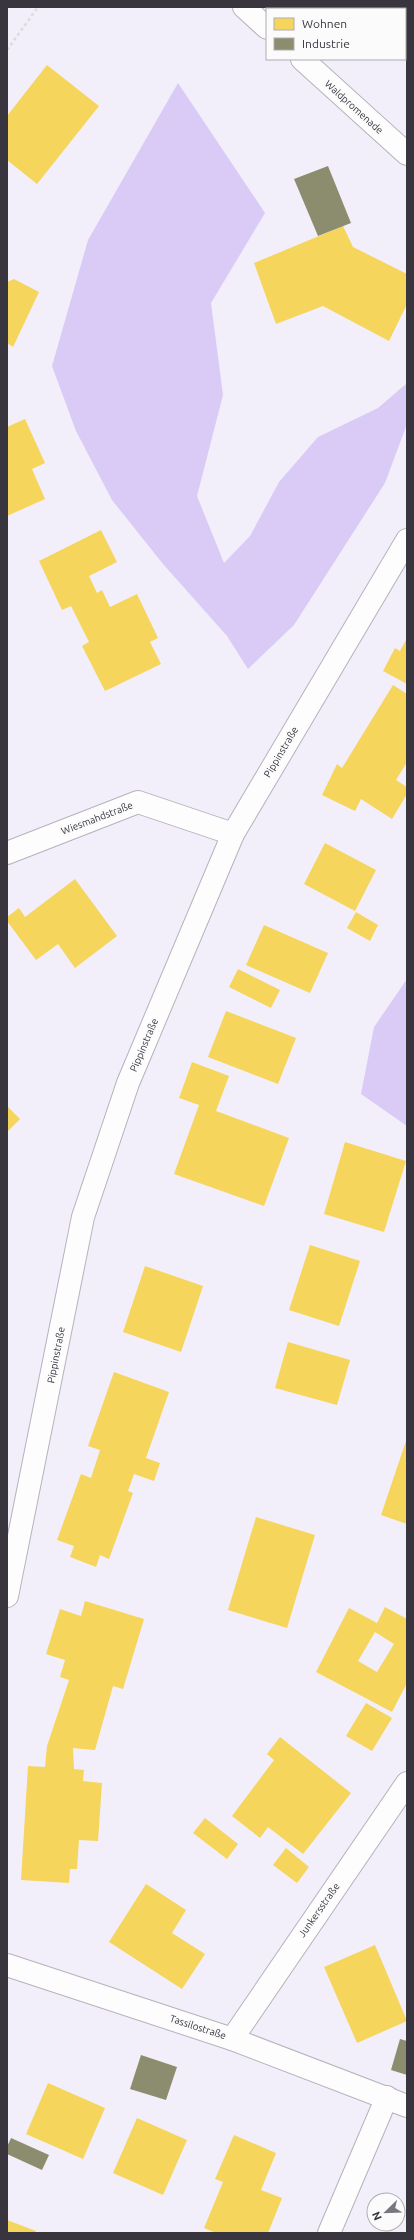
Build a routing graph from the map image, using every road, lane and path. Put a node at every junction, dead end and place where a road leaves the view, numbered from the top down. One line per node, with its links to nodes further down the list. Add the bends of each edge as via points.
1 (38, 7): 4 (path)
2 (244, 7): 3 (street)
3 (266, 27)
4 (7, 50)
5 (303, 60): 6 (street, Waldpromenade)
6 (407, 154)
7 (407, 540): 8 (street, Pippinstraße)
8 (233, 834): 9 (street, Wiesmahdstraße, via 138,802); 10 (street, Pippinstraße, via 128,1083 83,1217)
9 (7, 853)
10 (7, 1596)
11 (407, 1782): 13 (street, Junkersstraße)
12 (7, 1965): 13 (street, Tassilostraße)
13 (232, 2039): 14 (street, Tassilostraße)
14 (387, 2097): 15 (street, Tassilostraße); 16 (street)
15 (407, 2106)
16 (329, 2233)

